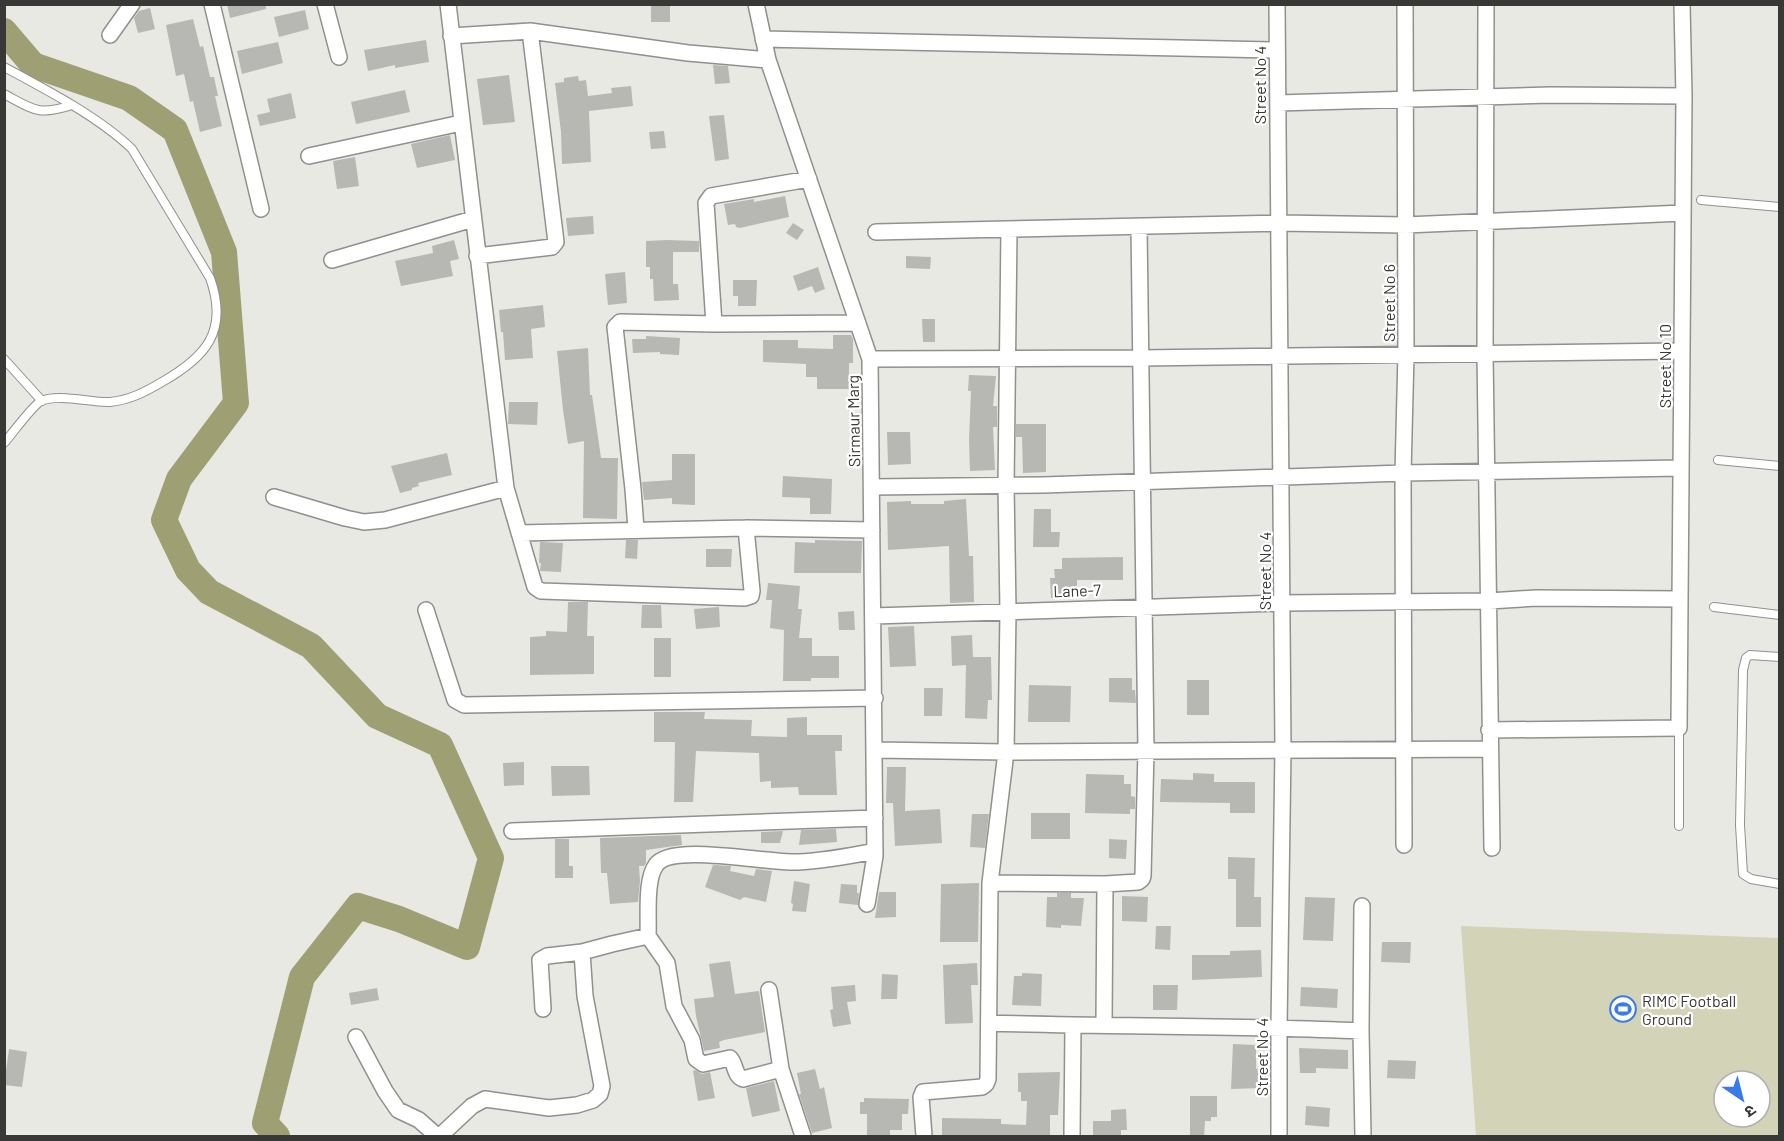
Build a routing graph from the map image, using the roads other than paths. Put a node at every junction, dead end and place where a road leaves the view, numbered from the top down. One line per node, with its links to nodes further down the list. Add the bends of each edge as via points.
1 (132, 4): 11 (street)
2 (212, 4): 29 (street)
3 (325, 4): 15 (street)
4 (448, 4): 12 (street)
5 (756, 4): 13 (street, Sirmaur Marg)
6 (1277, 4): 14 (street, Street No 4)
7 (1405, 4): 21 (street, Street No 6)
8 (1486, 4): 20 (street)
9 (1682, 4): 19 (street, Street No 10)
10 (530, 31): 12 (street); 16 (street); 38 (street, via 556,242 552,247)
11 (110, 35)
12 (451, 36): 24 (street)
13 (763, 39): 14 (street); 16 (street, Sirmaur Marg)
14 (1277, 50): 22 (street, Street No 4)
15 (339, 57)
16 (768, 60): 26 (street, Sirmaur Marg)
17 (4, 66): 23 (lane)
18 (4, 93): 23 (lane, via 41,111 52,112)
19 (1684, 96): 20 (street); 30 (street, Street No 10)
20 (1486, 98): 21 (street); 33 (street)
21 (1405, 101): 22 (street); 34 (street, Street No 6)
22 (1278, 103): 32 (street, Street No 4)
23 (72, 105): 50 (lane, via 122,140 141,162 210,278 217,296 217,319 201,355 141,394 108,402)
24 (461, 123): 25 (street); 31 (street)
25 (309, 156)
26 (809, 179): 40 (street, Sirmaur Marg); 41 (street, via 708,199)
27 (1701, 200): 28 (lane)
28 (1779, 207)
29 (261, 208)
30 (1683, 213): 33 (street); 42 (street, Street No 10)
31 (473, 219): 38 (street); 39 (street)
32 (1279, 223): 34 (street); 35 (street); 45 (street, Street No 4)
33 (1485, 223): 34 (street); 44 (street)
34 (1406, 225): 43 (street, Street No 6)
35 (1139, 227): 36 (street); 47 (street)
36 (1009, 230): 37 (street); 46 (street)
37 (876, 232)
38 (477, 256): 60 (street)
39 (332, 260)
40 (858, 323): 41 (street); 49 (street, Sirmaur Marg)
41 (714, 324): 64 (street, via 620,322 615,327)
42 (1682, 351): 44 (street); 54 (street, Street No 10)
43 (1406, 354): 44 (street); 45 (street); 56 (street, Street No 6)
44 (1485, 354): 55 (street)
45 (1280, 355): 47 (street); 57 (street, Street No 4)
46 (1008, 358): 47 (street); 49 (street); 59 (street)
47 (1140, 358): 58 (street)
48 (4, 359): 50 (lane)
49 (870, 359): 61 (street, Sirmaur Marg)
50 (42, 401): 51 (lane)
51 (4, 442)
52 (1719, 460): 53 (lane)
53 (1779, 466)
54 (1681, 468): 55 (street); 67 (street, Street No 10)
55 (1488, 471): 56 (street); 68 (street)
56 (1402, 473): 57 (street); 69 (street, Street No 6)
57 (1282, 476): 58 (street); 70 (street, Street No 4)
58 (1141, 481): 59 (street); 71 (street)
59 (1006, 485): 61 (street); 74 (street)
60 (506, 488): 62 (street, via 364,522); 66 (street)
61 (872, 488): 65 (street, Sirmaur Marg)
62 (274, 497)
63 (746, 528): 64 (street); 65 (street); 66 (street, via 752,591 745,598 541,591 535,587)
64 (636, 530): 66 (street)
65 (872, 530): 76 (street, Sirmaur Marg)
66 (519, 533)
67 (1680, 599): 68 (street, Lane-7); 79 (street, Street No 10)
68 (1489, 601): 69 (street, Lane-7); 80 (street)
69 (1404, 602): 70 (street, Lane-7); 82 (street, Street No 6)
70 (1282, 603): 71 (street, Lane-7); 81 (street, Street No 4)
71 (1144, 606): 74 (street, Lane-7); 85 (street)
72 (1714, 607): 75 (lane)
73 (426, 610): 78 (street, via 455,700 464,705)
74 (1008, 611): 76 (street, Lane-7); 86 (street)
75 (1779, 615)
76 (873, 616): 78 (street, Sirmaur Marg)
77 (1779, 657): 95 (lane, via 1750,655 1743,670 1740,825 1743,874)
78 (874, 698): 84 (street, Sirmaur Marg)
79 (1679, 728): 80 (street); 88 (lane)
80 (1490, 730): 83 (street)
81 (1283, 749): 82 (street); 85 (street); 105 (street, Street No 4)
82 (1403, 749): 83 (street); 90 (street, Street No 6)
83 (1490, 749): 91 (street)
84 (875, 750): 86 (street); 87 (street, Sirmaur Marg)
85 (1146, 750): 86 (street); 94 (street, via 1142,879)
86 (1006, 752): 93 (street)
87 (875, 818): 89 (street); 92 (street, Sirmaur Marg)
88 (1679, 826)
89 (512, 831)
90 (1404, 845)
91 (1492, 848)
92 (875, 853): 96 (street, Sirmaur Marg); 98 (street, via 797,862 707,854 662,859 650,877)
93 (990, 883): 94 (street); 102 (street)
94 (1105, 884): 103 (street)
95 (1779, 884)
96 (867, 904)
97 (1362, 906): 106 (street)
98 (648, 936): 99 (street); 108 (street, via 667,963 674,1006 692,1040 696,1059 702,1064 730,1058 743,1078)
99 (582, 952): 101 (street, via 540,960); 109 (street, via 600,1094 577,1105 549,1108 485,1099)
100 (769, 990): 108 (street)
101 (543, 1009)
102 (989, 1023): 104 (street); 111 (street, via 986,1084 923,1092)
103 (1104, 1024): 104 (street); 105 (street)
104 (1073, 1026): 112 (street)
105 (1278, 1028): 106 (street); 113 (street, Street No 4)
106 (1362, 1031): 114 (street)
107 (356, 1037): 109 (street, via 398,1110 419,1120)
108 (781, 1070): 110 (street)
109 (439, 1137)
110 (803, 1137)
111 (924, 1137)
112 (1072, 1137)
113 (1280, 1137)
114 (1363, 1137)

